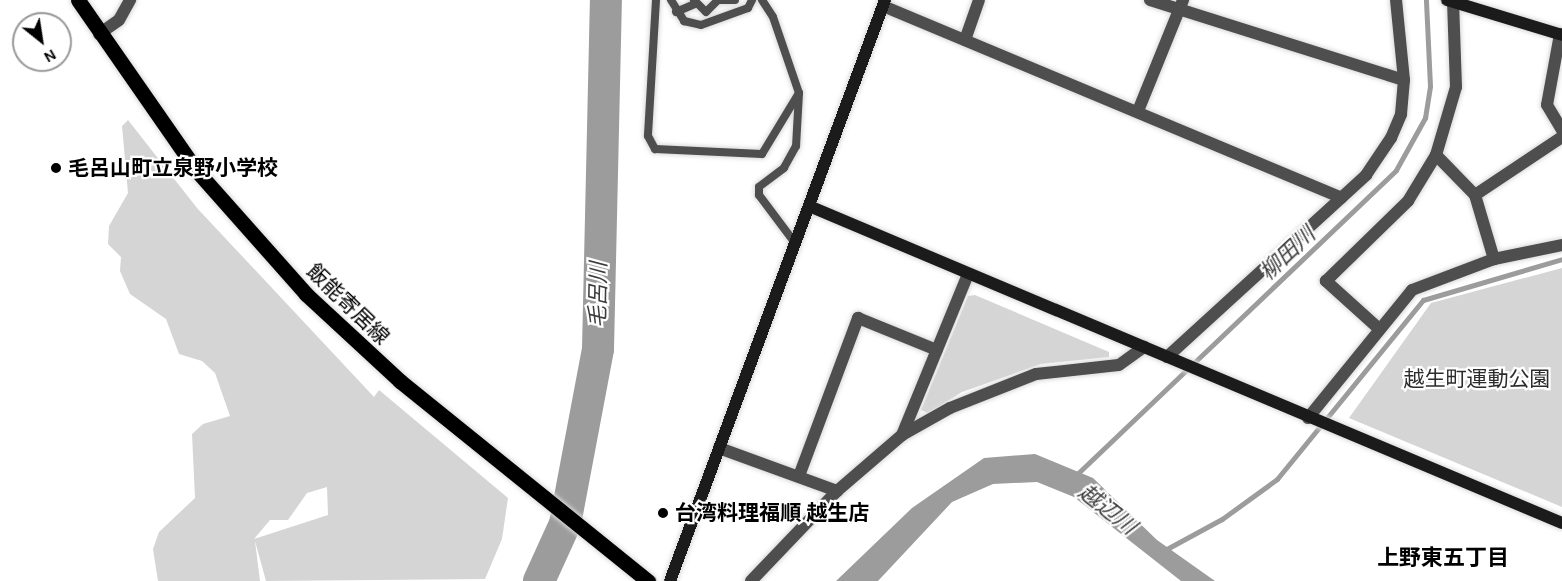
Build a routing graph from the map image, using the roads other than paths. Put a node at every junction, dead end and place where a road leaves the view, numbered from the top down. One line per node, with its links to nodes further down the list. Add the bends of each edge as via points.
1 (78, 0): 17 (main road, 飯能寄居線)
2 (130, 0): 17 (street, via 119,20)
3 (656, 0): 21 (lane, via 648,136 655,149 762,154)
4 (672, 0): 16 (lane)
5 (719, 0): 6 (lane); 13 (lane, via 710,11)
6 (735, 0)
7 (752, 0): 16 (lane, via 748,8 701,25)
8 (762, 0): 21 (lane, via 774,17)
9 (979, 0): 19 (street)
10 (1150, 0): 15 (street)
11 (1396, 0): 20 (street)
12 (1450, 1): 18 (street); 25 (street, via 1456,87)
13 (694, 2): 16 (lane)
14 (884, 3): 19 (street); 28 (street)
15 (1182, 4): 20 (street); 22 (street)
16 (676, 12)
17 (99, 34): 43 (main road, 飯能寄居線, via 196,170 300,287 400,381)
18 (1561, 34): 23 (street, via 1547,105)
19 (965, 40): 22 (street)
20 (1404, 80): 27 (street, via 1401,114 1390,138 1366,175)
21 (799, 93): 29 (lane, via 796,146 784,168 759,187 759,195)
22 (1138, 111): 27 (street)
23 (1562, 130)
24 (1562, 137): 26 (street)
25 (1437, 155): 26 (street); 33 (street, via 1408,201 1326,281)
26 (1475, 195): 31 (street)
27 (1341, 198): 36 (street)
28 (809, 206): 29 (street); 32 (street)
29 (795, 243): 39 (street)
30 (1562, 245): 31 (street)
31 (1494, 259): 33 (street, via 1422,284)
32 (968, 274): 34 (street); 35 (street)
33 (1377, 327): 37 (street)
34 (1144, 347): 36 (street); 38 (street, via 1119,365 1036,374 950,408)
35 (937, 350): 38 (street); 40 (street, via 858,318)
36 (1171, 358): 37 (street)
37 (1310, 418): 42 (street)
38 (902, 435): 41 (street)
39 (719, 448): 40 (street); 44 (street)
40 (799, 476): 41 (street)
41 (837, 490): 45 (street)
42 (1562, 523)
43 (648, 581)
44 (670, 581)
45 (751, 581)

